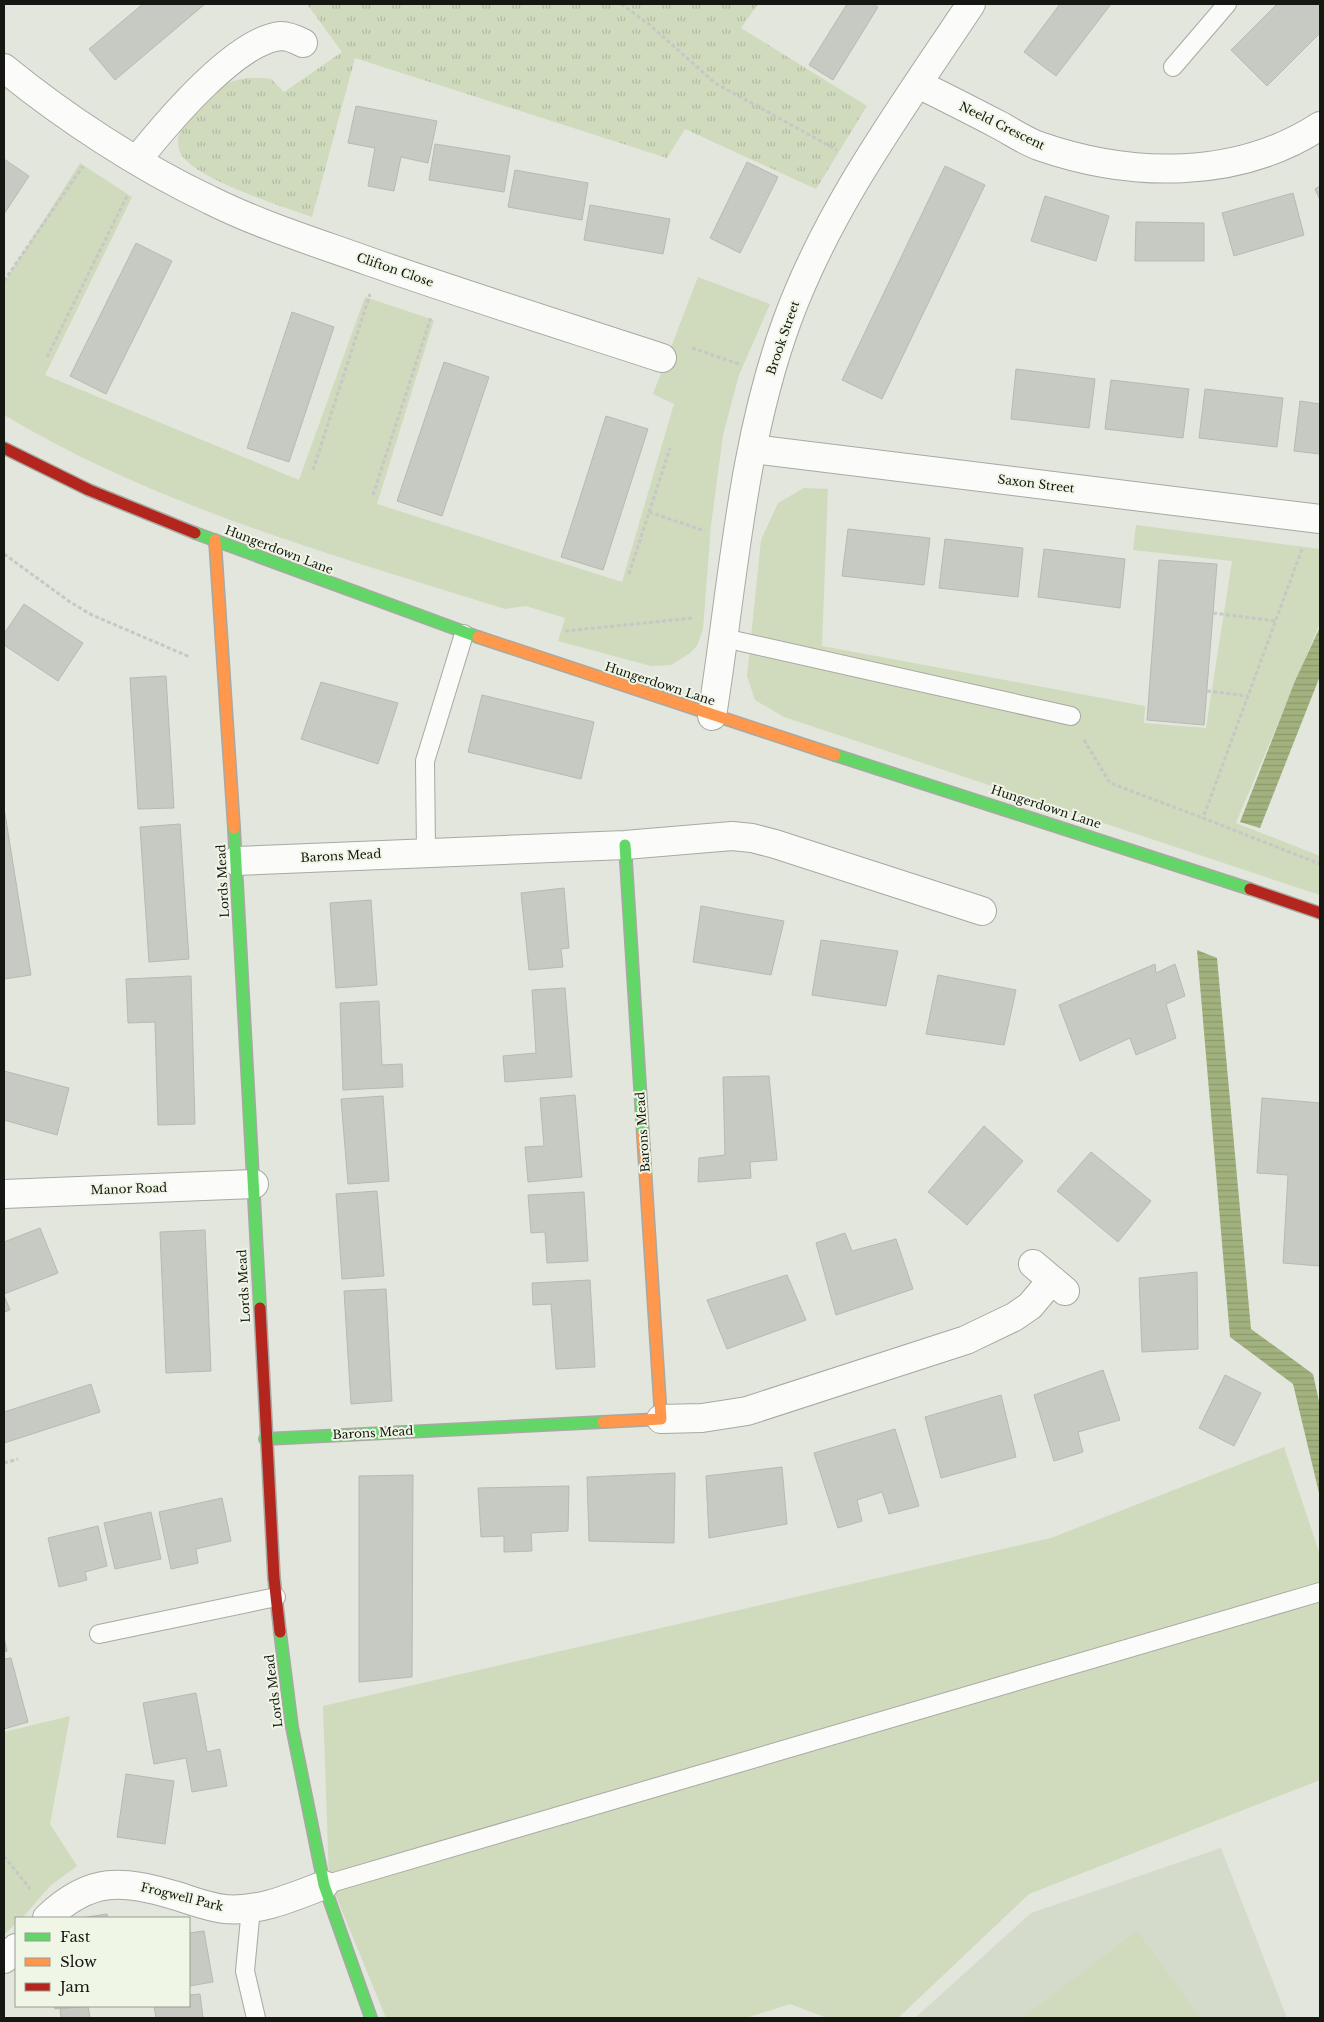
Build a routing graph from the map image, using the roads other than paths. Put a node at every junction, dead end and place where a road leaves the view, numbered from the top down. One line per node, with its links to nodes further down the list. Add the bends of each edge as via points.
1 (972, 4): 6 (street, Brook Street)
2 (1227, 4): 4 (lane)
3 (303, 43): 8 (street, via 281,36 246,51 172,117)
4 (1173, 67)
5 (4, 68): 8 (street, Clifton Close, via 31,90)
6 (918, 84): 7 (street, Neeld Crescent, via 1038,145 1122,166 1174,170 1233,163 1299,140); 11 (street, Brook Street, via 866,166 810,265 770,374)
7 (1320, 126)
8 (140, 162): 9 (street, Clifton Close, via 211,201 290,234)
9 (662, 358)
10 (4, 448): 13 (street, Hungerdown Lane, via 53,475)
11 (753, 449): 12 (street, Saxon Street); 14 (street, Brook Street)
12 (1317, 519)
13 (215, 540): 15 (street, Hungerdown Lane); 20 (street, Lords Mead)
14 (726, 626): 16 (street, Brook Street); 17 (lane)
15 (464, 634): 16 (street, Hungerdown Lane); 19 (lane, via 424,761)
16 (712, 716): 22 (street, Hungerdown Lane, via 1138,851)
17 (1070, 716)
18 (626, 845): 19 (street, Barons Mead); 21 (street, Barons Mead, via 732,836 752,838); 26 (street, Barons Mead)
19 (426, 852): 20 (street, Barons Mead)
20 (236, 861): 23 (street, Lords Mead)
21 (982, 911)
22 (1320, 913)
23 (254, 1184): 24 (street, Manor Road); 27 (street, Lords Mead)
24 (4, 1194)
25 (1051, 1279): 26 (street, Barons Mead, via 1030,1306 966,1340 747,1411 702,1418)
26 (661, 1419): 27 (street, Barons Mead)
27 (266, 1439): 29 (street, Lords Mead)
28 (1320, 1592): 31 (lane)
29 (276, 1597): 30 (lane); 31 (street, Lords Mead, via 292,1727)
30 (99, 1634)
31 (324, 1885): 32 (street, Frogwell Park); 37 (street, Lords Mead)
32 (251, 1908): 33 (street, Frogwell Park, via 215,1907 138,1886 115,1884 80,1892); 36 (lane, via 245,1971)
33 (49, 1916)
34 (15, 1949): 35 (street)
35 (4, 1959)
36 (256, 2018)
37 (371, 2018)

